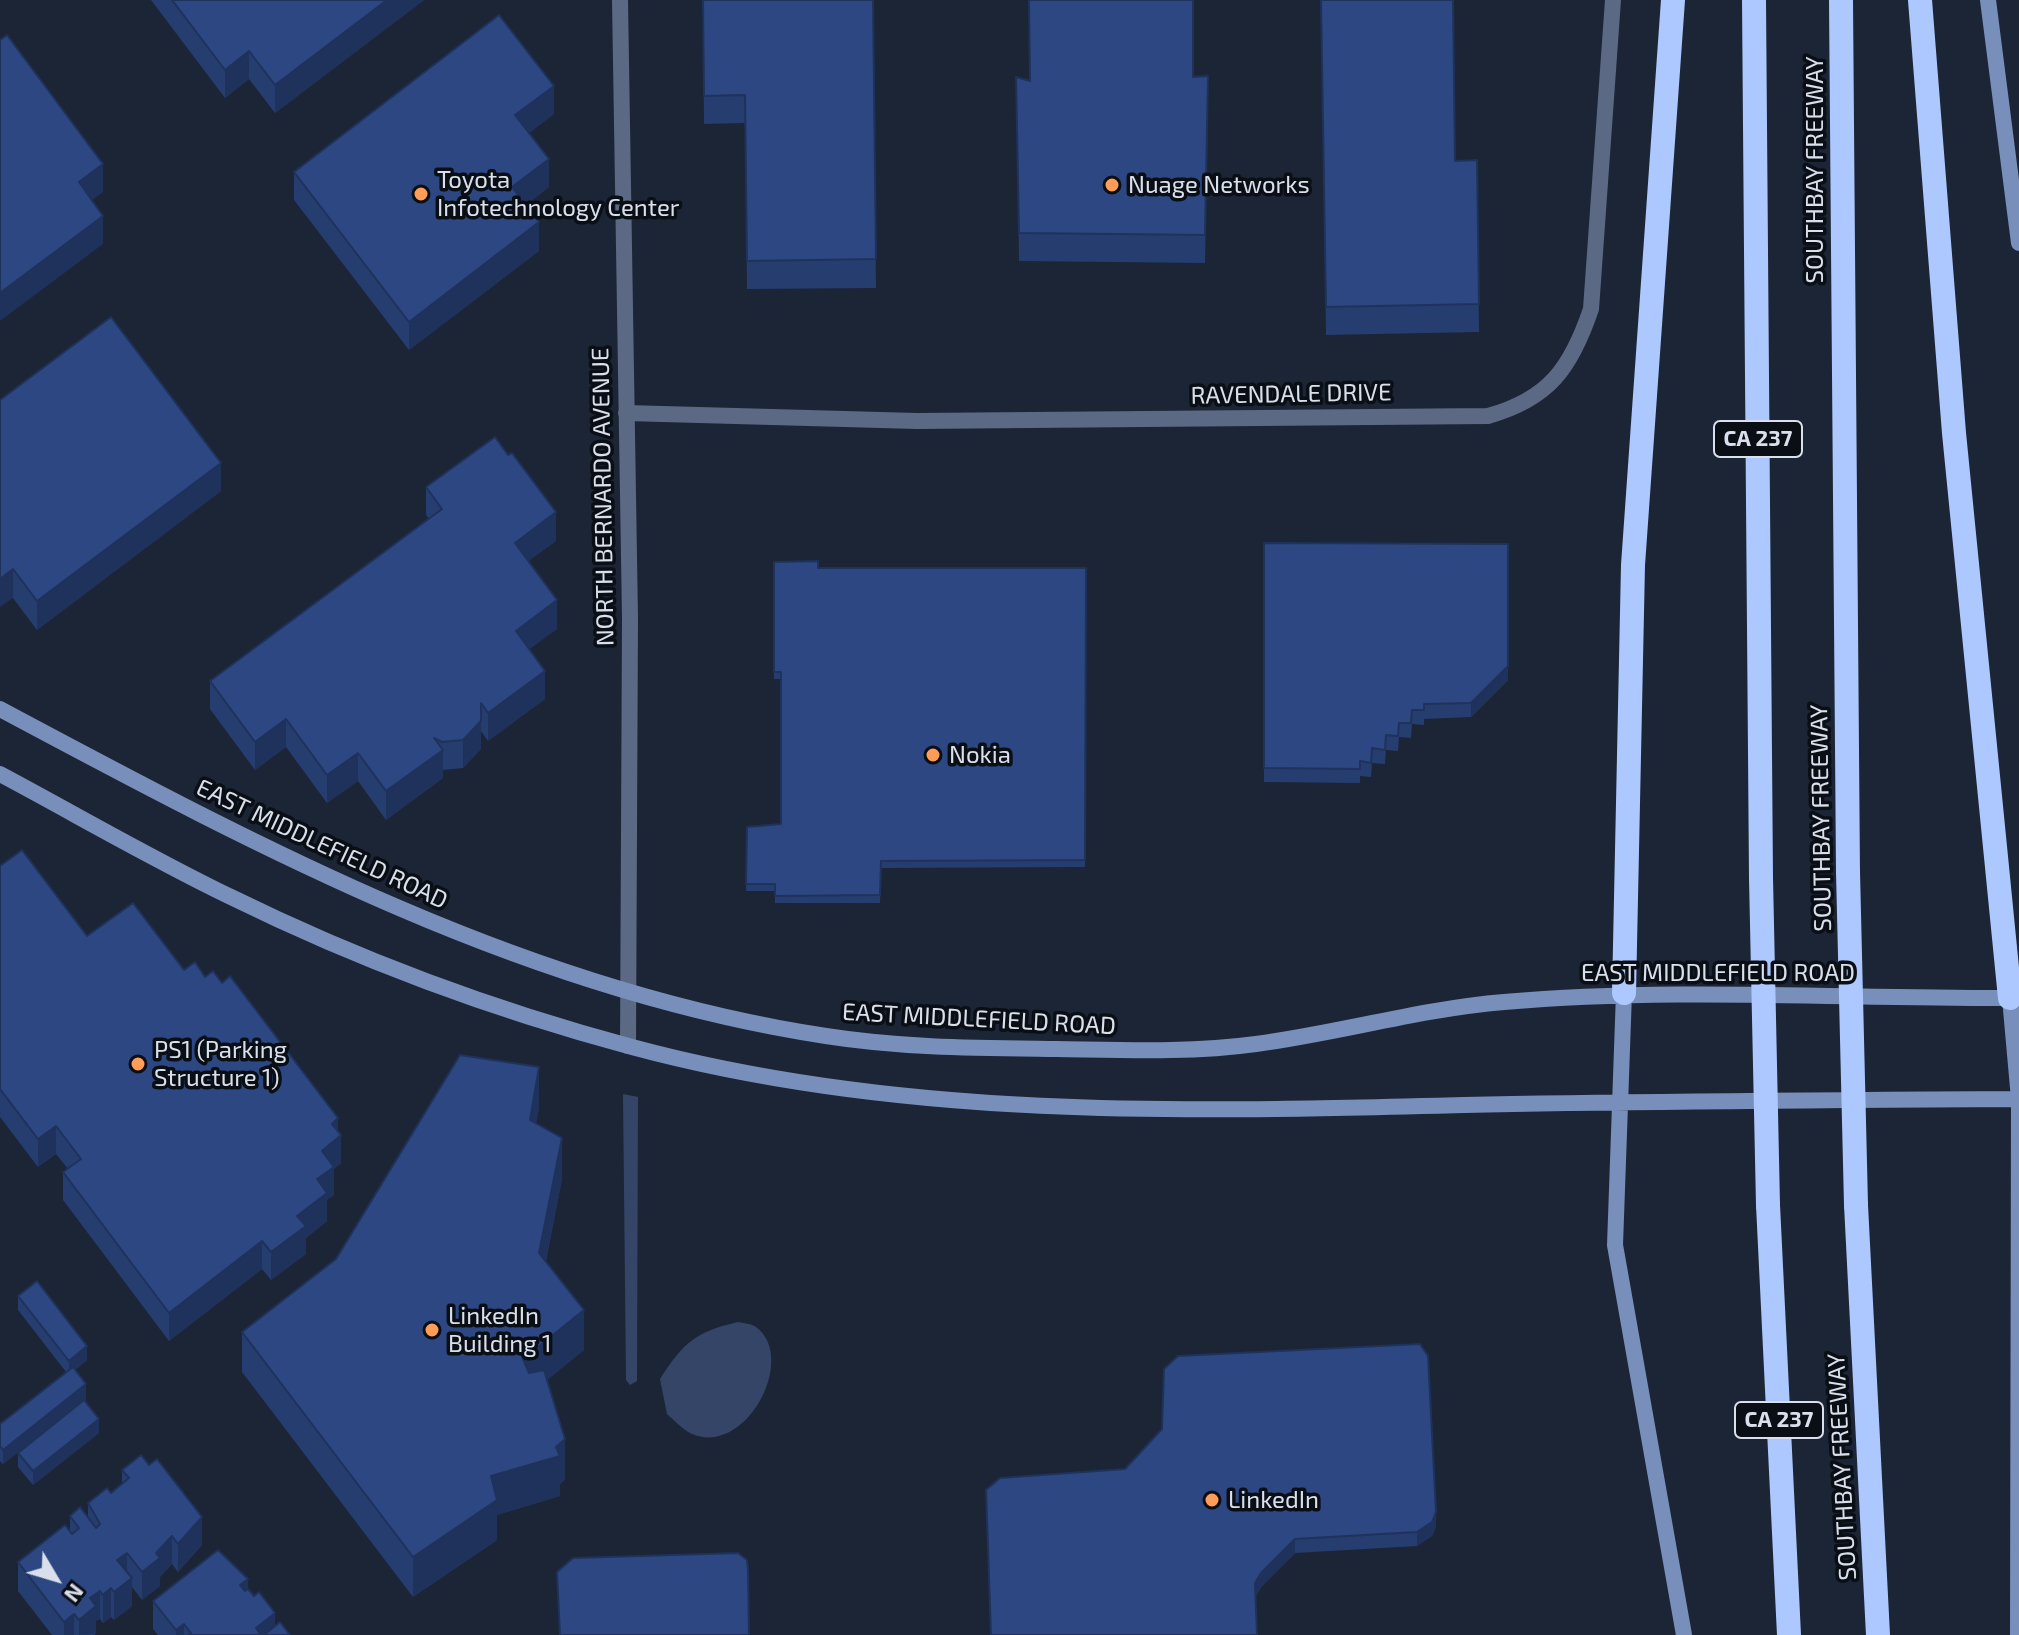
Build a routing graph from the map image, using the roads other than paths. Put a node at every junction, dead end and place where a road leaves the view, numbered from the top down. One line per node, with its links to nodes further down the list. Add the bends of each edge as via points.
1 (620, 0): 9 (street, NORTH BERNARDO AVENUE)
2 (1613, 0): 9 (street, RAVENDALE DRIVE, via 1591,309 1563,370 1540,395 1513,409 1488,416 931,421)
3 (1673, 0): 12 (highway, via 1633,565)
4 (1754, 0): 19 (highway, CA 237, bridge, via 1761,878 1768,1205)
5 (1841, 0): 20 (highway, SOUTHBAY FREEWAY, bridge, via 1848,872 1856,1205)
6 (1920, 0): 14 (highway, via 1954,433)
7 (1988, 0): 8 (main road)
8 (2019, 243)
9 (626, 413): 13 (street, NORTH BERNARDO AVENUE)
10 (0, 709): 13 (main road, EAST MIDDLEFIELD ROAD, via 245,839 375,900)
11 (0, 774): 15 (main road, via 230,897 346,950 471,998)
12 (1624, 993): 13 (main road, EAST MIDDLEFIELD ROAD, via 1500,1002 1261,1044 1164,1051 896,1045 795,1030); 14 (main road, EAST MIDDLEFIELD ROAD); 17 (main road)
13 (630, 994): 15 (street, NORTH BERNARDO AVENUE)
14 (2014, 998): 16 (main road)
15 (628, 1046): 17 (main road, via 840,1088 990,1104 1318,1109)
16 (2019, 1099): 17 (main road); 21 (main road)
17 (1619, 1101): 18 (main road, via 1615,1245)
18 (1684, 1635)
19 (1789, 1635)
20 (1878, 1635)
21 (2018, 1635)

